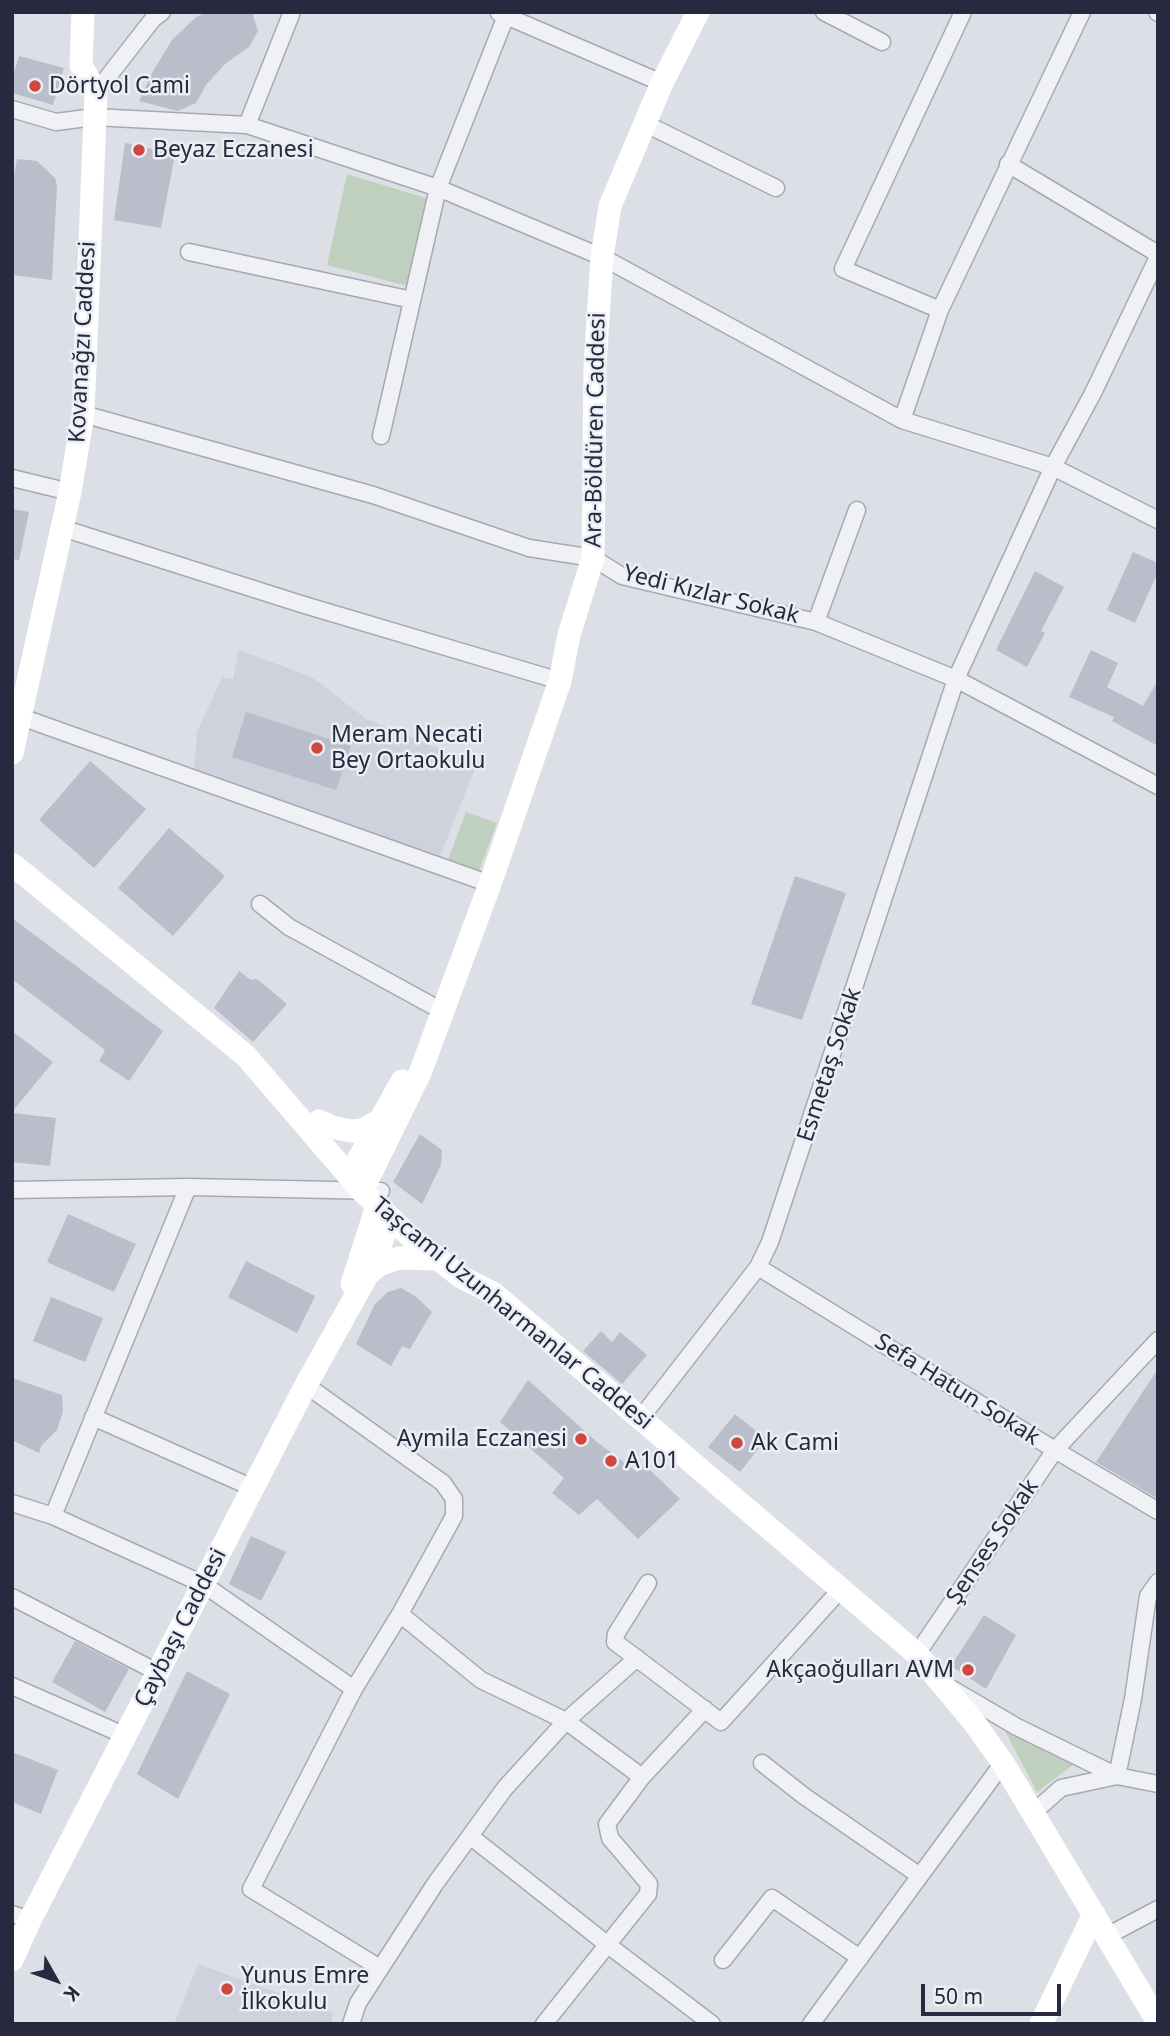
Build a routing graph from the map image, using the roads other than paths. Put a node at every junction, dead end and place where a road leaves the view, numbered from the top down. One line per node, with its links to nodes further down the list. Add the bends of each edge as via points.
1 (83, 12): 11 (street, via 81,65)
2 (162, 12): 11 (street)
3 (292, 12): 15 (street)
4 (698, 12): 10 (street, Ara-Böldüren Caddesi)
5 (824, 12): 9 (street)
6 (963, 12): 23 (street, via 844,269)
7 (1082, 12): 16 (street)
8 (501, 14): 10 (street); 17 (street)
9 (882, 42)
10 (662, 83): 14 (street, Ara-Böldüren Caddesi)
11 (96, 92): 13 (street, Kovanağzı Caddesi)
12 (12, 109): 13 (street, via 56,122)
13 (94, 117): 15 (street); 24 (street, Kovanağzı Caddesi)
14 (644, 123): 18 (street); 21 (street, Ara-Böldüren Caddesi, via 610,206)
15 (247, 125): 17 (street)
16 (1008, 164): 20 (street); 23 (street)
17 (438, 188): 21 (street); 22 (street)
18 (776, 188)
19 (189, 252): 22 (street)
20 (1158, 256): 27 (street, Esmetaş Sokak)
21 (602, 257): 25 (street); 33 (street, Ara-Böldüren Caddesi, via 595,366)
22 (412, 300): 26 (street)
23 (940, 310): 25 (street)
24 (83, 414): 29 (street, Kovanağzı Caddesi); 33 (street, Yedi Kızlar Sokak, via 373,495 529,548)
25 (902, 420): 27 (street)
26 (382, 436)
27 (1053, 467): 31 (street); 35 (street, Esmetaş Sokak)
28 (12, 478): 29 (street)
29 (70, 492): 32 (street, Kovanağzı Caddesi)
30 (857, 510): 34 (street)
31 (1158, 520)
32 (62, 528): 36 (street); 37 (street, Kovanağzı Caddesi)
33 (593, 558): 34 (street, Yedi Kızlar Sokak, via 622,576); 36 (street, Ara-Böldüren Caddesi)
34 (816, 622): 35 (street, Yedi Kızlar Sokak)
35 (956, 679): 39 (street, Yedi Kızlar Sokak); 51 (street, Esmetaş Sokak, via 812,1120)
36 (560, 681): 41 (street, Ara-Böldüren Caddesi)
37 (21, 717): 38 (street, Kovanağzı Caddesi); 41 (street)
38 (12, 753)
39 (1158, 786)
40 (12, 864): 44 (street, Taşcami Uzunharmanlar Caddesi)
41 (490, 884): 43 (street, Ara-Böldüren Caddesi)
42 (260, 904): 43 (street, via 289,927)
43 (442, 1011): 45 (street, Ara-Böldüren Caddesi); 48 (street, Ara-Böldüren Caddesi, via 417,1082)
44 (246, 1056): 46 (street, via 280,1078); 48 (street, Taşcami Uzunharmanlar Caddesi)
45 (380, 1120): 46 (street, via 351,1131); 48 (street, Ara-Böldüren Caddesi)
46 (319, 1121): 48 (street)
47 (188, 1187): 48 (street); 49 (street); 57 (street)
48 (369, 1189): 50 (street, Taşcami Uzunharmanlar Caddesi); 52 (street, Çaybaşı Caddesi, via 379,1251); 53 (street, via 476,1271); 54 (street, Çaybaşı Caddesi)
49 (12, 1190)
50 (438, 1259): 52 (street, via 399,1258); 53 (street, Taşcami Uzunharmanlar Caddesi)
51 (758, 1266): 58 (street, Esmetaş Sokak); 59 (street, Sefa Hatun Sokak)
52 (368, 1274): 54 (street, Çaybaşı Caddesi)
53 (493, 1293): 58 (street, Taşcami Uzunharmanlar Caddesi)
54 (353, 1297): 56 (street, Çaybaşı Caddesi)
55 (1158, 1340): 59 (street, Şenses Sokak)
56 (306, 1385): 60 (street, Çaybaşı Caddesi); 70 (street, via 443,1483 454,1499 454,1516)
57 (93, 1417): 60 (street); 63 (street)
58 (640, 1419): 67 (street, Taşcami Uzunharmanlar Caddesi)
59 (1055, 1450): 62 (street, Sefa Hatun Sokak); 71 (street, Şenses Sokak)
60 (253, 1488): 66 (street, Çaybaşı Caddesi)
61 (12, 1503): 63 (street)
62 (1158, 1511)
63 (53, 1516): 66 (street)
64 (1158, 1582): 69 (street)
65 (648, 1583): 72 (street, via 616,1634 615,1642)
66 (203, 1584): 73 (street, Çaybaşı Caddesi); 76 (street)
67 (841, 1589): 71 (street, Taşcami Uzunharmanlar Caddesi); 77 (street, via 722,1722)
68 (12, 1597): 73 (street)
69 (1153, 1597): 82 (street)
70 (400, 1615): 76 (street); 78 (street, via 481,1679)
71 (917, 1654): 74 (street, Taşcami Uzunharmanlar Caddesi)
72 (637, 1658): 77 (street); 78 (street)
73 (159, 1673): 79 (street, Çaybaşı Caddesi)
74 (944, 1685): 81 (street, Taşcami Uzunharmanlar Caddesi); 82 (street)
75 (12, 1686): 79 (street)
76 (354, 1689): 96 (street, via 251,1889)
77 (705, 1709): 83 (street)
78 (566, 1721): 83 (street); 86 (street, via 505,1788)
79 (125, 1736): 90 (street, Çaybaşı Caddesi)
80 (762, 1763): 87 (street)
81 (1003, 1763): 85 (street, Taşcami Uzunharmanlar Caddesi); 87 (street)
82 (1117, 1776): 84 (street); 85 (street, via 1061,1788)
83 (642, 1777): 92 (street, via 607,1824 610,1839 649,1884 648,1895)
84 (1158, 1784)
85 (1034, 1812): 89 (street, Taşcami Uzunharmanlar Caddesi)
86 (470, 1836): 92 (street); 96 (street)
87 (920, 1876): 93 (street)
88 (1158, 1909): 91 (street)
89 (1094, 1914): 91 (street, Taşcami Uzunharmanlar Caddesi); 102 (street)
90 (21, 1917): 94 (street, Çaybaşı Caddesi)
91 (1107, 1936): 97 (street, Taşcami Uzunharmanlar Caddesi)
92 (608, 1945): 99 (street); 100 (street)
93 (860, 1958): 95 (street, via 772,1899); 101 (street)
94 (12, 1960)
95 (723, 1960)
96 (380, 1968): 98 (street)
97 (1158, 2022)
98 (351, 2024)
99 (544, 2024)
100 (712, 2024)
101 (811, 2024)
102 (1041, 2024)

